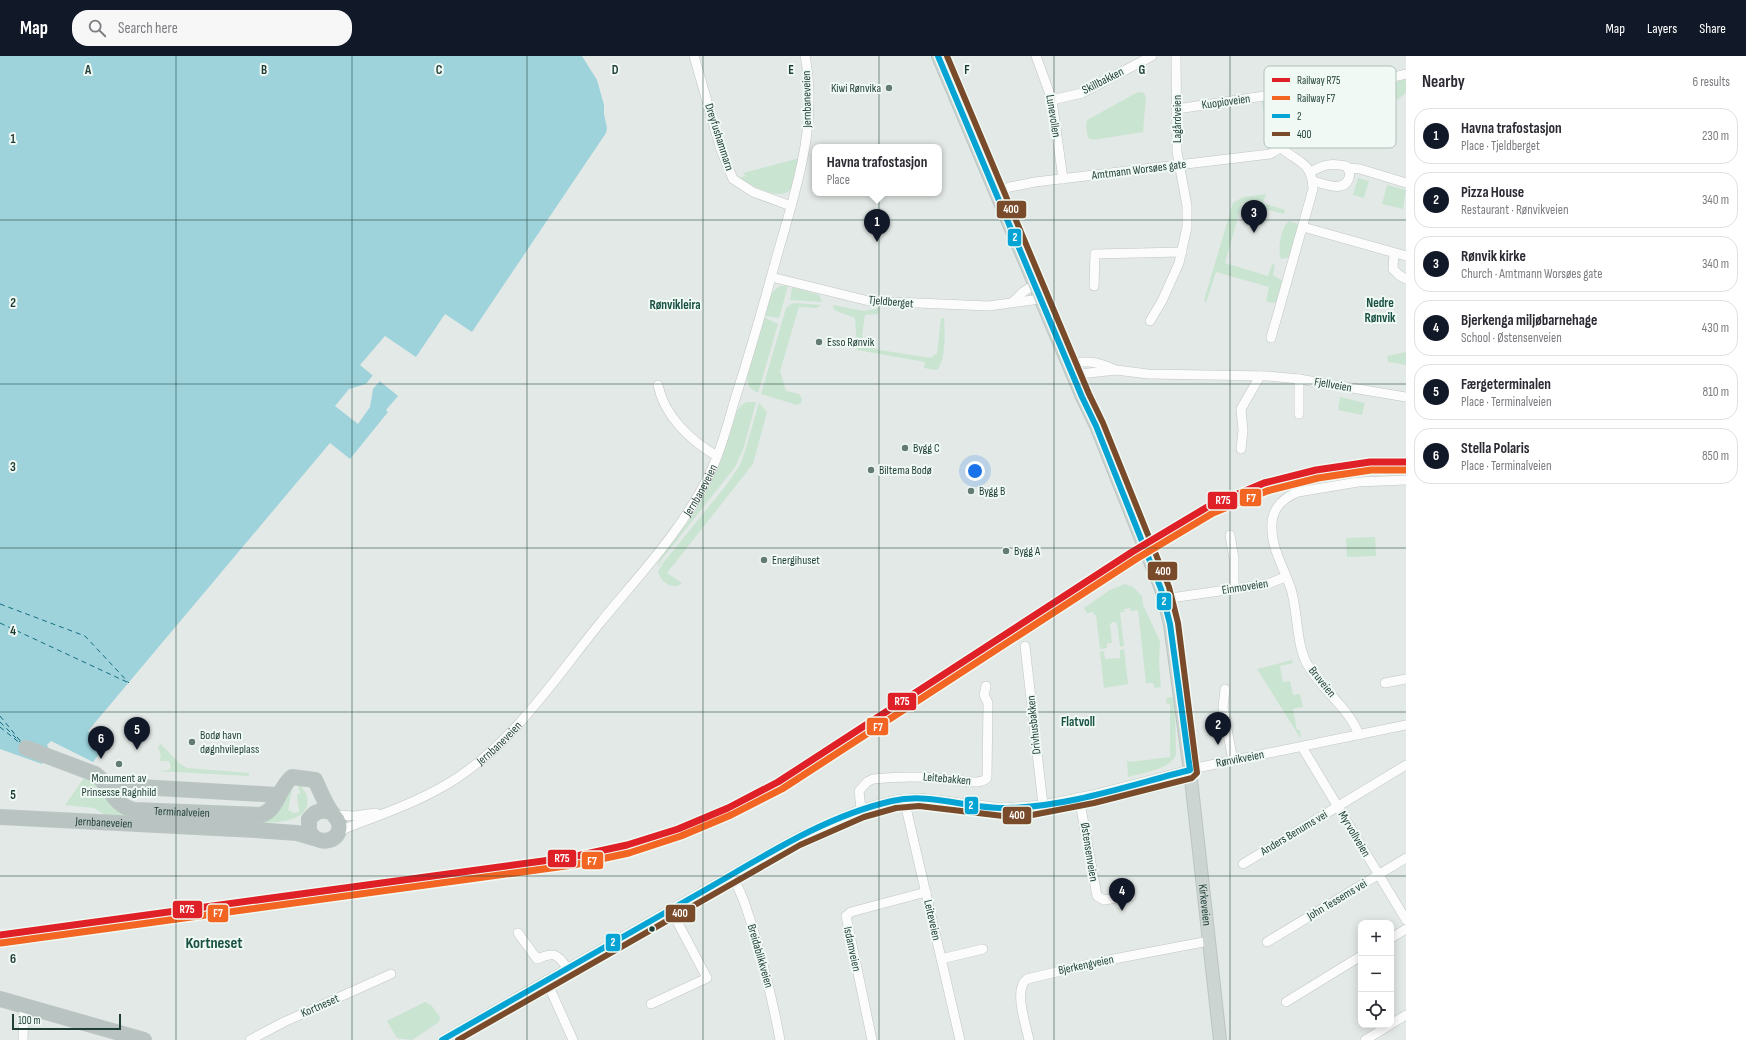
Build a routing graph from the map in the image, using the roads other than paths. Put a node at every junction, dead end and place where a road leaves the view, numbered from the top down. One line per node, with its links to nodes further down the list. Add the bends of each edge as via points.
1 (694, 56): 19 (street, Dreyfushammarn, via 721,150 733,179 753,192)
2 (805, 56): 19 (street, Jernbaneveien, via 809,91 808,126 805,152)
3 (938, 56): 18 (main road, Kirkeveien)
4 (1036, 56): 10 (street, Lunevollen)
5 (1152, 56): 10 (street, Skillbakken, via 1082,93)
6 (1176, 56): 11 (street, Lagårdveien)
7 (1406, 74): 8 (street, Amtmann Worsøes gate)
8 (1396, 77)
9 (1264, 96): 11 (street, Kuopioveien)
10 (1052, 100): 16 (street, Lunevollen)
11 (1177, 108): 13 (street, Lagårdveien)
12 (1281, 148): 13 (street, Amtmann Worsøes gate, via 1270,154); 15 (street, via 1298,160)
13 (1178, 165): 16 (street, Amtmann Worsøes gate); 21 (street, Lagårdveien, via 1187,206 1187,227)
14 (1348, 168): 15 (street, via 1324,164); 15 (street, via 1349,179 1341,187); 17 (street, via 1360,169)
15 (1312, 176): 20 (street, via 1312,198)
16 (1063, 179): 18 (street, Amtmann Worsøes gate, via 1010,187)
17 (1406, 183)
18 (996, 192): 26 (main road, Kirkeveien)
19 (791, 206): 24 (street, Jernbaneveien)
20 (1303, 227): 22 (street); 31 (street)
21 (1182, 252): 27 (street, via 1096,254); 30 (street, Lagårdveien, via 1168,290)
22 (1394, 253): 23 (street); 25 (street, via 1393,269)
23 (1406, 256)
24 (771, 277): 29 (street, Tjeldberget, via 869,301 977,306); 39 (street, Jernbaneveien)
25 (1406, 279)
26 (1037, 283): 28 (main road, Kirkeveien); 29 (street)
27 (1094, 286)
28 (1044, 297): 29 (street, Tjeldberget); 32 (main road, Kirkeveien)
29 (1013, 302)
30 (1150, 321)
31 (1271, 338)
32 (1076, 369): 33 (street, Fjellveien, via 1148,374); 44 (main road, Kirkeveien)
33 (1260, 376): 34 (street, Fjellveien); 38 (street, via 1241,409)
34 (1299, 379): 36 (street, Fjellveien); 37 (street)
35 (658, 385): 39 (street, via 660,396 675,419 694,441)
36 (1406, 397)
37 (1299, 414)
38 (1241, 449)
39 (717, 456): 64 (street, Jernbaneveien, via 692,507 672,536 524,718 490,752 457,778 425,797)
40 (1406, 480): 42 (street, Einmoveien, via 1336,485 1288,496 1279,505 1272,522 1273,540)
41 (1230, 535): 43 (street, via 1234,559)
42 (1285, 577): 43 (street, Einmoveien, via 1268,584); 51 (street, Bruveien, via 1291,589 1301,648 1307,664 1347,712)
43 (1234, 589): 44 (street, Einmoveien)
44 (1164, 599): 56 (main road, Kirkeveien, via 1175,657)
45 (1025, 646): 62 (street, Drivhusbakken)
46 (1406, 679): 47 (street)
47 (1385, 683)
48 (986, 686): 65 (street, Leitebakken, via 984,695 988,704 987,778 971,782 919,776 873,780 867,782 859,792)
49 (1225, 689): 54 (street, via 1223,707)
50 (1405, 728): 51 (street, Rønvikveien)
51 (1359, 734): 52 (street, Rønvikveien)
52 (1302, 747): 54 (street, Rønvikveien); 63 (street, Myrvollveien)
53 (26, 748): 58 (highway, Terminalveien, via 95,774)
54 (1233, 761): 56 (street, Rønvikveien)
55 (1406, 765): 63 (street, Anders Benums vei)
56 (1190, 770): 60 (street, Rønvikveien); 83 (main road, Kirkeveien)
57 (315, 780): 59 (highway, Terminalveien, via 292,778); 66 (highway); 68 (highway)
58 (106, 785): 59 (highway); 59 (highway, Terminalveien, via 116,801 134,810 256,816 266,814)
59 (278, 795)
60 (1079, 798): 62 (street, Rønvikveien); 77 (street, Østensenveien, via 1097,896 1104,900)
61 (904, 799): 62 (street, Rønvikveien, via 930,798 1003,808); 65 (street, Rønvikveien); 76 (street, Leiteveien)
62 (1043, 805)
63 (1338, 806): 73 (street, Anders Benums vei); 74 (street, Myrvollveien)
64 (393, 809): 66 (street, Jernbaneveien, via 354,816); 70 (street, Jernbaneveien)
65 (861, 809): 75 (street, Rønvikveien, via 796,838)
66 (333, 813): 68 (highway, Jernbaneveien, via 321,810); 70 (highway, via 339,826)
67 (0, 817): 69 (highway, Jernbaneveien)
68 (311, 817): 69 (highway, Jernbaneveien, via 288,826); 71 (highway, via 309,831)
69 (255, 830): 71 (highway, Jernbaneveien, via 297,833)
70 (337, 833): 71 (highway, Jernbaneveien, via 325,841)
71 (314, 838)
72 (1406, 858): 74 (street, John Tessems vei)
73 (1243, 864)
74 (1379, 874): 79 (street, Myrvollveien); 84 (street, John Tessems vei)
75 (731, 876): 78 (street, Rønvikveien); 103 (street, Breidablikkveien, via 740,889 759,950)
76 (926, 892): 87 (street, Leiteveien); 104 (street, Isdamveien, via 852,912 846,916)
77 (1131, 896)
78 (671, 910): 88 (street, Rønvikveien); 93 (street, via 707,978)
79 (1406, 920)
80 (1406, 929): 82 (street)
81 (518, 933): 88 (street, via 537,959 553,954 560,957)
82 (1394, 936)
83 (1209, 941): 106 (street, Bjerkengveien, via 1098,962 1027,979 1019,993); 107 (main road, Kirkeveien)
84 (1267, 942)
85 (983, 949): 87 (street)
86 (1358, 958): 92 (street)
87 (941, 959): 105 (street, Leiteveien)
88 (567, 968): 101 (street, Rønvikveien)
89 (391, 974): 100 (street, Kortneset)
90 (551, 991): 102 (street)
91 (0, 999): 94 (highway)
92 (1286, 1002)
93 (652, 1004)
94 (24, 1006): 98 (street); 99 (highway)
95 (1406, 1016): 96 (street)
96 (1394, 1023)
97 (1385, 1028): 108 (street)
98 (22, 1040)
99 (144, 1040)
100 (250, 1040)
101 (442, 1040)
102 (573, 1040)
103 (780, 1040)
104 (872, 1040)
105 (960, 1040)
106 (1029, 1040)
107 (1220, 1040)
108 (1365, 1040)

